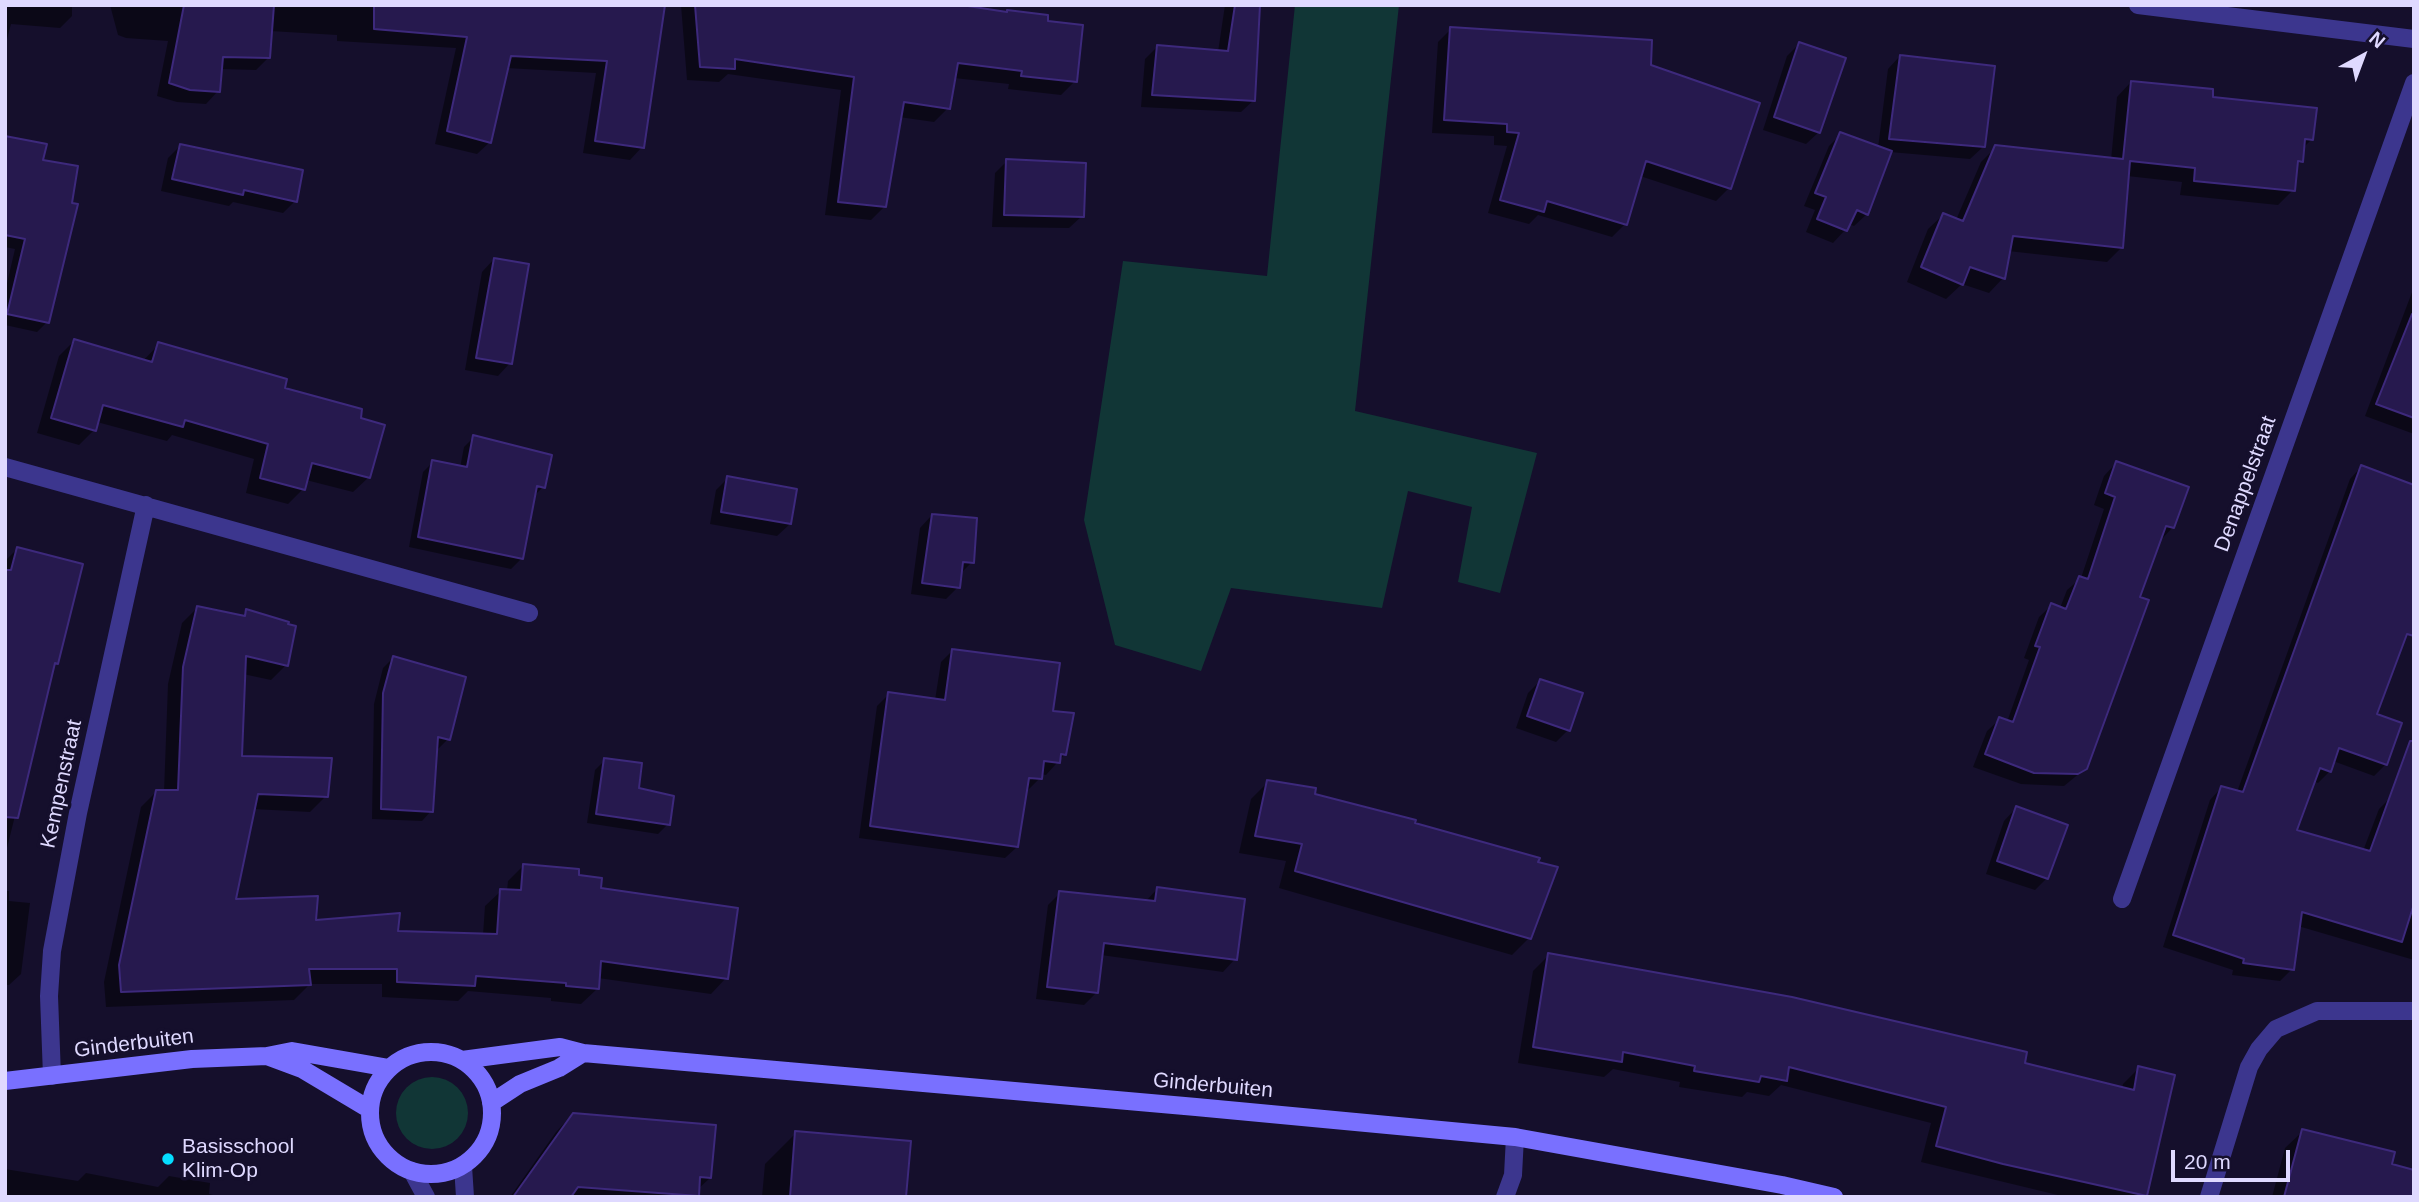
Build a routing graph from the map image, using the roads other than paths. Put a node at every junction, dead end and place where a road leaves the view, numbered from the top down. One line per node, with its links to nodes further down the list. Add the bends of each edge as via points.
1 (2138, 5): 2 (street)
2 (2414, 39)
3 (2414, 83): 7 (street, Denappelstraat)
4 (5, 467): 5 (street)
5 (146, 505): 6 (street); 13 (street, Kempenstraat, via 52,951)
6 (529, 613)
7 (2122, 899)
8 (2414, 1011): 24 (street, via 2317,1011 2276,1029 2249,1067)
9 (583, 1053): 11 (main road, Ginderbuiten, via 560,1047); 15 (main road); 17 (main road, Ginderbuiten)
10 (267, 1056): 12 (main road, Ginderbuiten, via 292,1051); 13 (main road, Ginderbuiten, via 192,1059); 16 (main road, Ginderbuiten, via 302,1069)
11 (463, 1060): 12 (main road, Ginderbuiten, via 424,1052); 15 (main road, via 486,1086)
12 (389, 1068): 16 (main road, via 372,1094)
13 (52, 1076): 14 (main road, Ginderbuiten)
14 (5, 1081)
15 (491, 1103): 18 (main road, via 487,1139)
16 (369, 1109): 19 (main road, via 371,1129 380,1147 394,1162)
17 (1516, 1138): 22 (street, via 1513,1175); 23 (main road, Ginderbuiten)
18 (463, 1166): 19 (main road, via 446,1173); 21 (street)
19 (412, 1171): 20 (street)
20 (426, 1197)
21 (465, 1197)
22 (1505, 1197)
23 (1834, 1197)
24 (2209, 1197)

